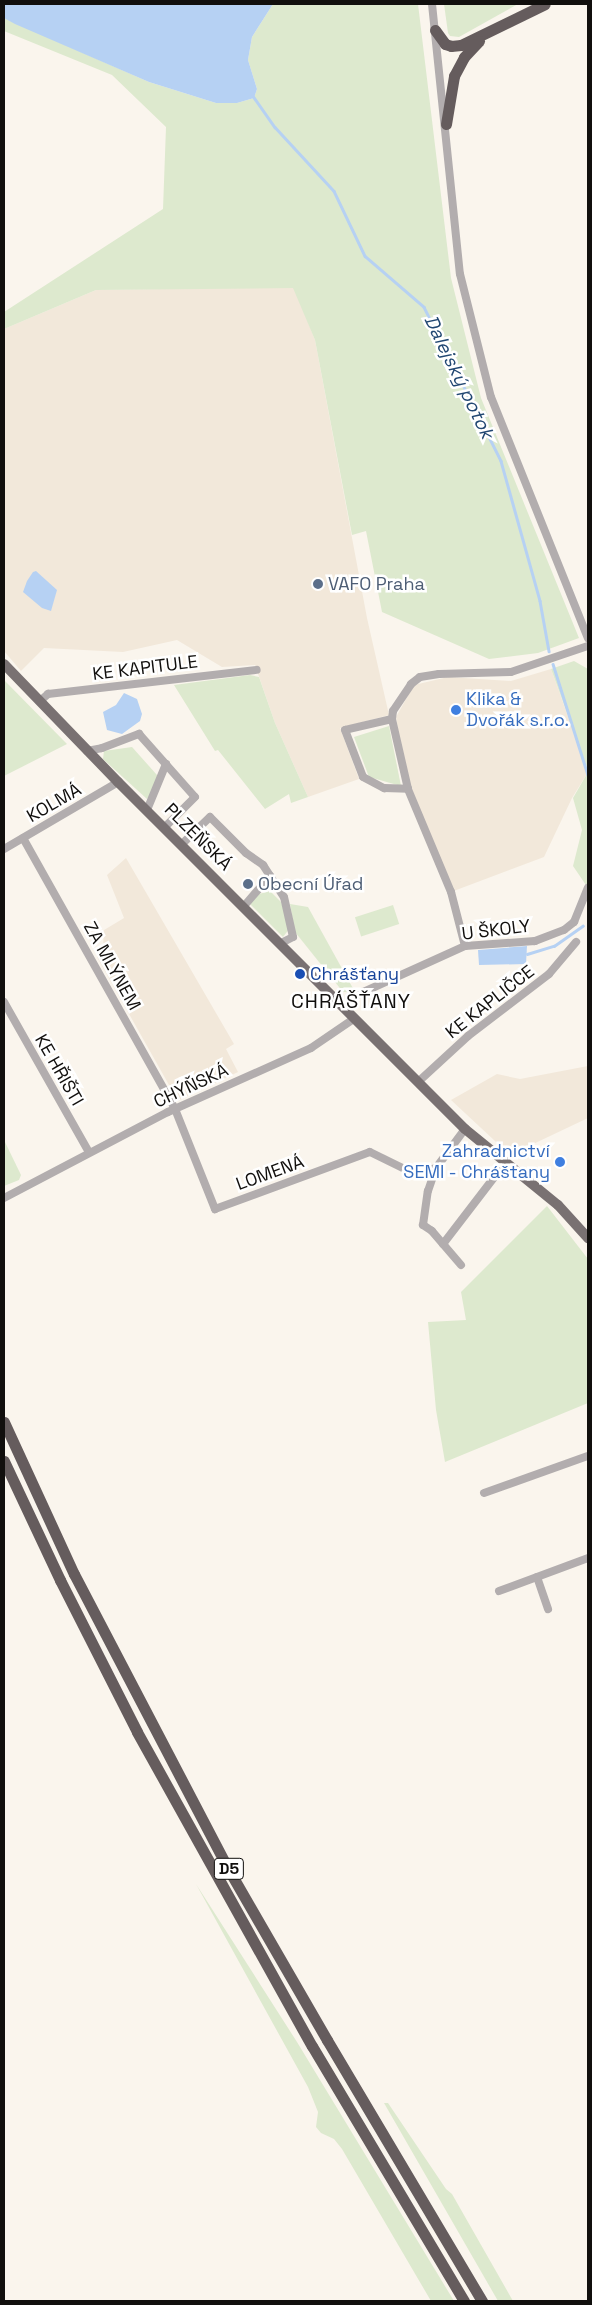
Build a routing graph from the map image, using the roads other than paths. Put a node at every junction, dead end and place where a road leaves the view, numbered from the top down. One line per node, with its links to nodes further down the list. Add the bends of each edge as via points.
1 (432, 4): 4 (street)
2 (545, 4): 3 (highway)
3 (496, 28): 4 (highway, via 454,46 445,44); 5 (highway, via 471,48 457,69 450,91)
4 (435, 30): 5 (street)
5 (446, 124): 6 (street, via 460,274 491,398)
6 (588, 638)
7 (588, 646): 11 (street, via 511,672 420,677 414,680 395,707)
8 (4, 664): 10 (main road, PLZEŇSKÁ)
9 (257, 670): 10 (street, KE KAPITULE, via 48,694)
10 (40, 702): 12 (main road, PLZEŇSKÁ)
11 (392, 719): 15 (street); 15 (street, via 345,730 363,777 384,788)
12 (87, 751): 13 (street, via 139,734); 14 (main road, PLZEŇSKÁ)
13 (166, 764): 16 (street); 17 (street, via 195,797)
14 (118, 782): 16 (main road, PLZEŇSKÁ); 18 (street, KOLMÁ)
15 (408, 789): 26 (street, via 451,892)
16 (147, 810): 17 (main road, PLZEŇSKÁ)
17 (165, 827): 19 (main road, PLZEŇSKÁ)
18 (23, 838): 20 (street, KOLMÁ); 31 (street, ZA MLÝNEM)
19 (182, 844): 21 (street, via 210,817 246,853 263,865); 23 (main road, PLZEŇSKÁ)
20 (4, 849)
21 (270, 876): 23 (street); 25 (street, via 284,897 293,937)
22 (588, 888): 26 (street, U ŠKOLY, via 574,922 564,930 535,941)
23 (244, 906): 25 (main road, PLZEŇSKÁ)
24 (576, 942): 30 (street, KE KAPLIČCE, via 549,974 468,1036)
25 (281, 943): 29 (main road, PLZEŇSKÁ)
26 (465, 946): 27 (street, U ŠKOLY)
27 (360, 994)
28 (4, 1002): 33 (street, KE HŘIŠTI)
29 (355, 1018): 30 (main road, PLZEŇSKÁ); 31 (street, CHÝŇSKÁ, via 311,1048)
30 (418, 1082): 32 (main road, PLZEŇSKÁ)
31 (175, 1109): 33 (street, CHÝŇSKÁ); 35 (street, LOMENÁ, via 215,1209 370,1152 415,1174)
32 (465, 1129): 34 (main road, PLZEŇSKÁ); 35 (street)
33 (89, 1152): 36 (street, CHÝŇSKÁ)
34 (506, 1162): 37 (main road, PLZEŇSKÁ, via 558,1205); 38 (street)
35 (436, 1168): 38 (street, via 428,1191 423,1225)
36 (4, 1198)
37 (588, 1238)
38 (443, 1244): 39 (street)
39 (461, 1265)
40 (4, 1422): 49 (highway, D5, via 74,1574 230,1872)
41 (588, 1456): 43 (street)
42 (4, 1460): 48 (highway, D5, via 60,1580 156,1767 312,2046)
43 (484, 1493)
44 (588, 1558): 45 (street)
45 (537, 1577): 46 (street); 47 (street)
46 (499, 1591)
47 (548, 1609)
48 (464, 2301)
49 (482, 2301)

